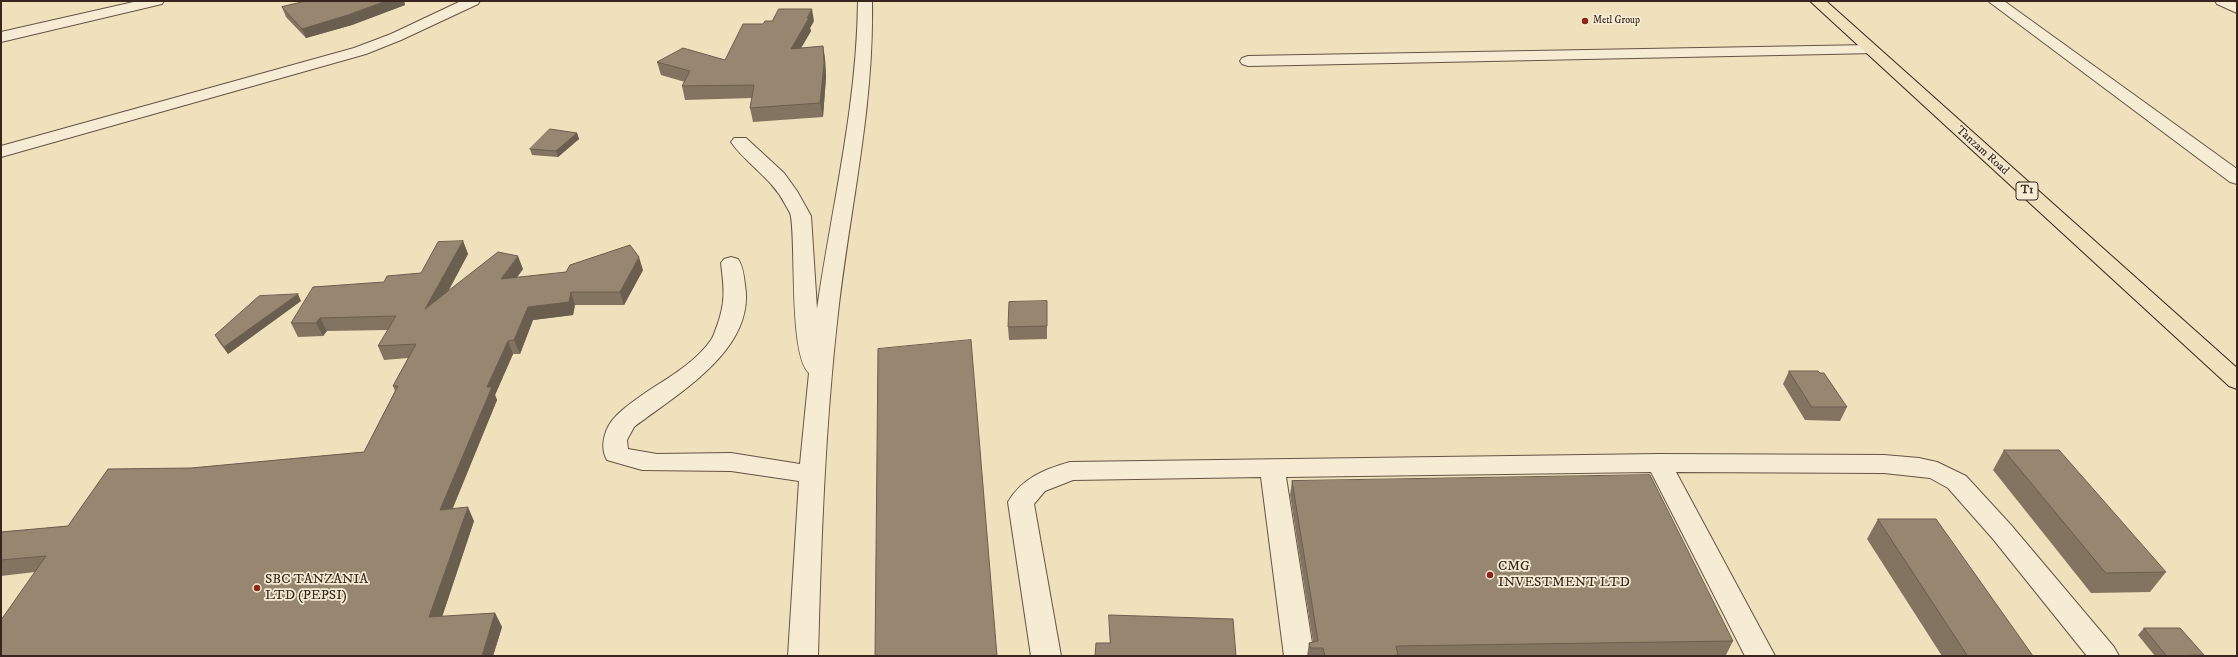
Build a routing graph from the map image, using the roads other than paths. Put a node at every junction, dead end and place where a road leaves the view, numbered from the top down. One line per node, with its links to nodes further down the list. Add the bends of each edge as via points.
1 (157, 1): 8 (street)
2 (473, 1): 12 (street, via 360,51)
3 (865, 1): 15 (street, via 865,43 856,142 836,252)
4 (1816, 1): 9 (highway, Tanzam Road / T1)
5 (1995, 1): 13 (street)
6 (2222, 1): 7 (street)
7 (2237, 10)
8 (1, 37)
9 (1870, 50): 10 (street); 16 (highway, Tanzam Road / T1)
10 (1248, 61)
11 (740, 142): 15 (street, via 777,177 801,216 807,328)
12 (1, 152)
13 (2237, 178)
14 (731, 263): 19 (street, via 736,294 733,312 722,342 710,357 688,375 624,422 615,440 616,454 643,463 732,462)
15 (820, 380): 19 (street)
16 (2237, 381)
17 (1659, 463): 18 (street); 23 (street); 24 (street, via 1884,464 1937,471 1957,482)
18 (1272, 468): 21 (street, via 1070,471 1036,485 1021,502); 22 (street)
19 (813, 475): 20 (street)
20 (803, 656)
21 (1046, 656)
22 (1299, 656)
23 (1760, 656)
24 (2104, 656)

